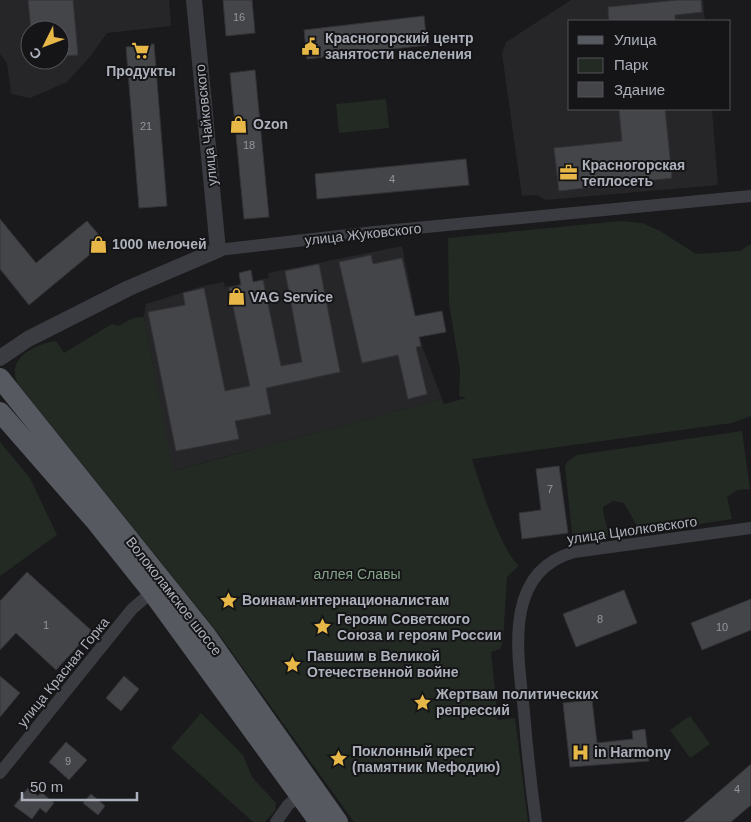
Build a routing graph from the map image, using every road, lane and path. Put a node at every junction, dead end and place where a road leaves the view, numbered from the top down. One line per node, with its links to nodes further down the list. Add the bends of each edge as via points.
1 (194, 0): 3 (street, улица Чайковского)
2 (751, 196): 3 (street, улица Жуковского)
3 (218, 250): 4 (street, улица Жуковского, via 129,288 28,339)
4 (0, 358)
5 (0, 378): 13 (main road, Волоколамское шоссе, via 206,635)
6 (0, 412): 8 (main road, Волоколамское шоссе)
7 (751, 528): 14 (street, улица Циолковского, via 574,552 557,557 533,579 521,606 518,636)
8 (152, 592): 9 (street, улица Красная Горка, via 132,609); 10 (main road, Волоколамское шоссе)
9 (0, 773)
10 (300, 795): 11 (street); 12 (main road, Волоколамское шоссе)
11 (276, 822)
12 (319, 822)
13 (338, 822)
14 (536, 822)

